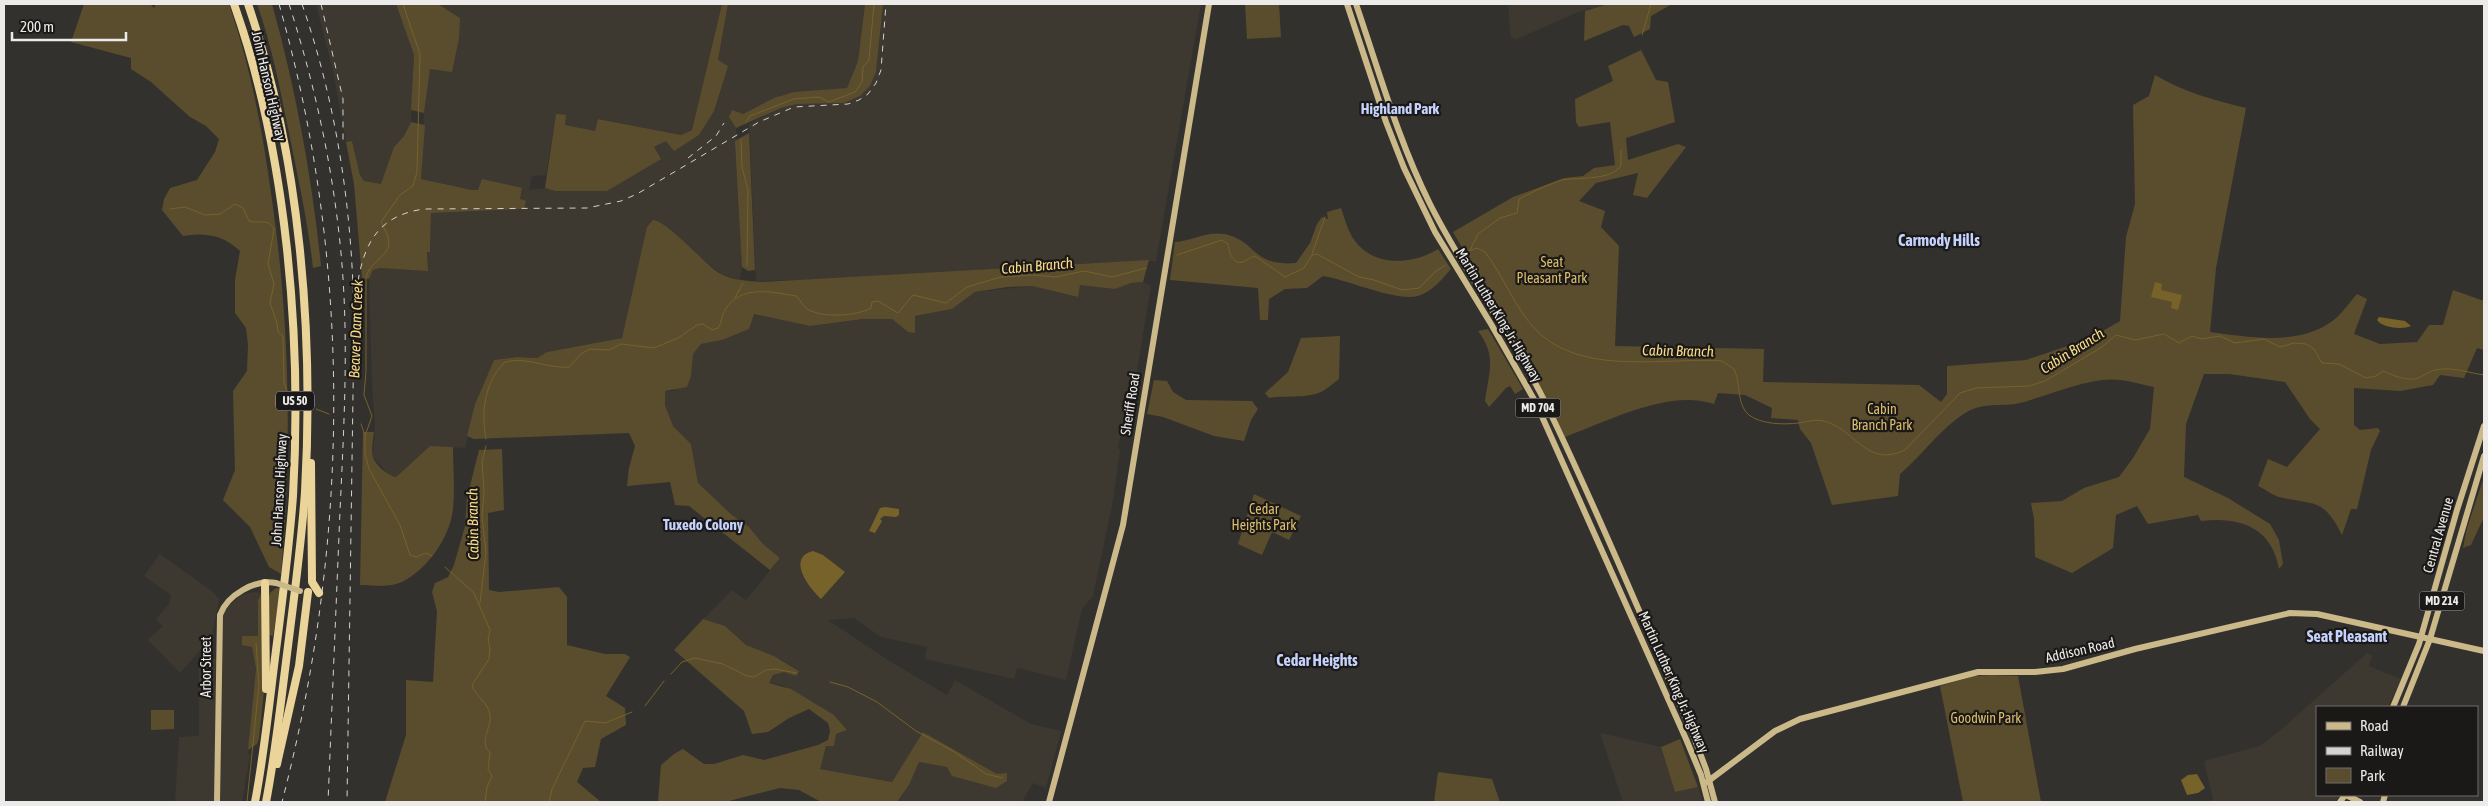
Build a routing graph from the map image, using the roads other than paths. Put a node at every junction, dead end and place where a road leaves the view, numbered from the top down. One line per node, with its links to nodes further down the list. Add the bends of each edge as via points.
1 (234, 4): 25 (highway, John Hanson Highway / US 50, via 256,74 273,160 286,247 294,346 295,435 290,528)
2 (248, 4): 10 (highway, John Hanson Highway / US 50, via 267,70 287,165 301,273)
3 (1208, 4): 30 (main road, Sheriff Road, via 1123,525)
4 (1346, 4): 6 (main road, Martin Luther King Jr. Highway / MD 704)
5 (1356, 4): 7 (main road, Martin Luther King Jr. Highway / MD 704, via 1404,147)
6 (1409, 179): 7 (main road, via 1430,215); 8 (main road, Martin Luther King Jr. Highway / MD 704)
7 (1436, 215): 9 (main road, Martin Luther King Jr. Highway / MD 704)
8 (1429, 220): 9 (main road, via 1436,224 1455,256); 26 (main road, Martin Luther King Jr. Highway / MD 704, via 1539,410)
9 (1464, 264): 26 (main road, Martin Luther King Jr. Highway / MD 704, via 1551,414 1692,732)
10 (306, 369): 17 (highway, via 310,396 312,579); 29 (highway, John Hanson Highway / US 50, via 302,533)
11 (2484, 426): 13 (main road, Central Avenue / MD 214)
12 (2484, 456): 14 (main road, Central Avenue / MD 214)
13 (2452, 529): 14 (main road, via 2449,555); 18 (main road, Central Avenue / MD 214)
14 (2453, 562): 19 (main road, Central Avenue / MD 214)
15 (265, 583): 16 (main road, bridge); 25 (highway); 27 (main road, Arbor Street, via 233,596 220,615)
16 (304, 592): 29 (highway, via 295,687)
17 (319, 593)
18 (2421, 638): 19 (main road, Addison Road); 22 (main road, Central Avenue / MD 214); 26 (main road, Addison Road, via 2317,614 2290,613 2063,669 1978,672 1793,721)
19 (2430, 639): 20 (main road, Addison Road); 21 (main road, Central Avenue / MD 214)
20 (2484, 651)
21 (2414, 683): 23 (main road, Central Avenue / MD 214); 24 (main road)
22 (2394, 706)
23 (2403, 706)
24 (2408, 706)
25 (265, 731): 28 (highway, John Hanson Highway / US 50)
26 (1707, 782): 31 (main road, Martin Luther King Jr. Highway / MD 704); 32 (main road, Martin Luther King Jr. Highway / MD 704)
27 (216, 802)
28 (255, 802)
29 (266, 802)
30 (1048, 802)
31 (1708, 802)
32 (1715, 802)

